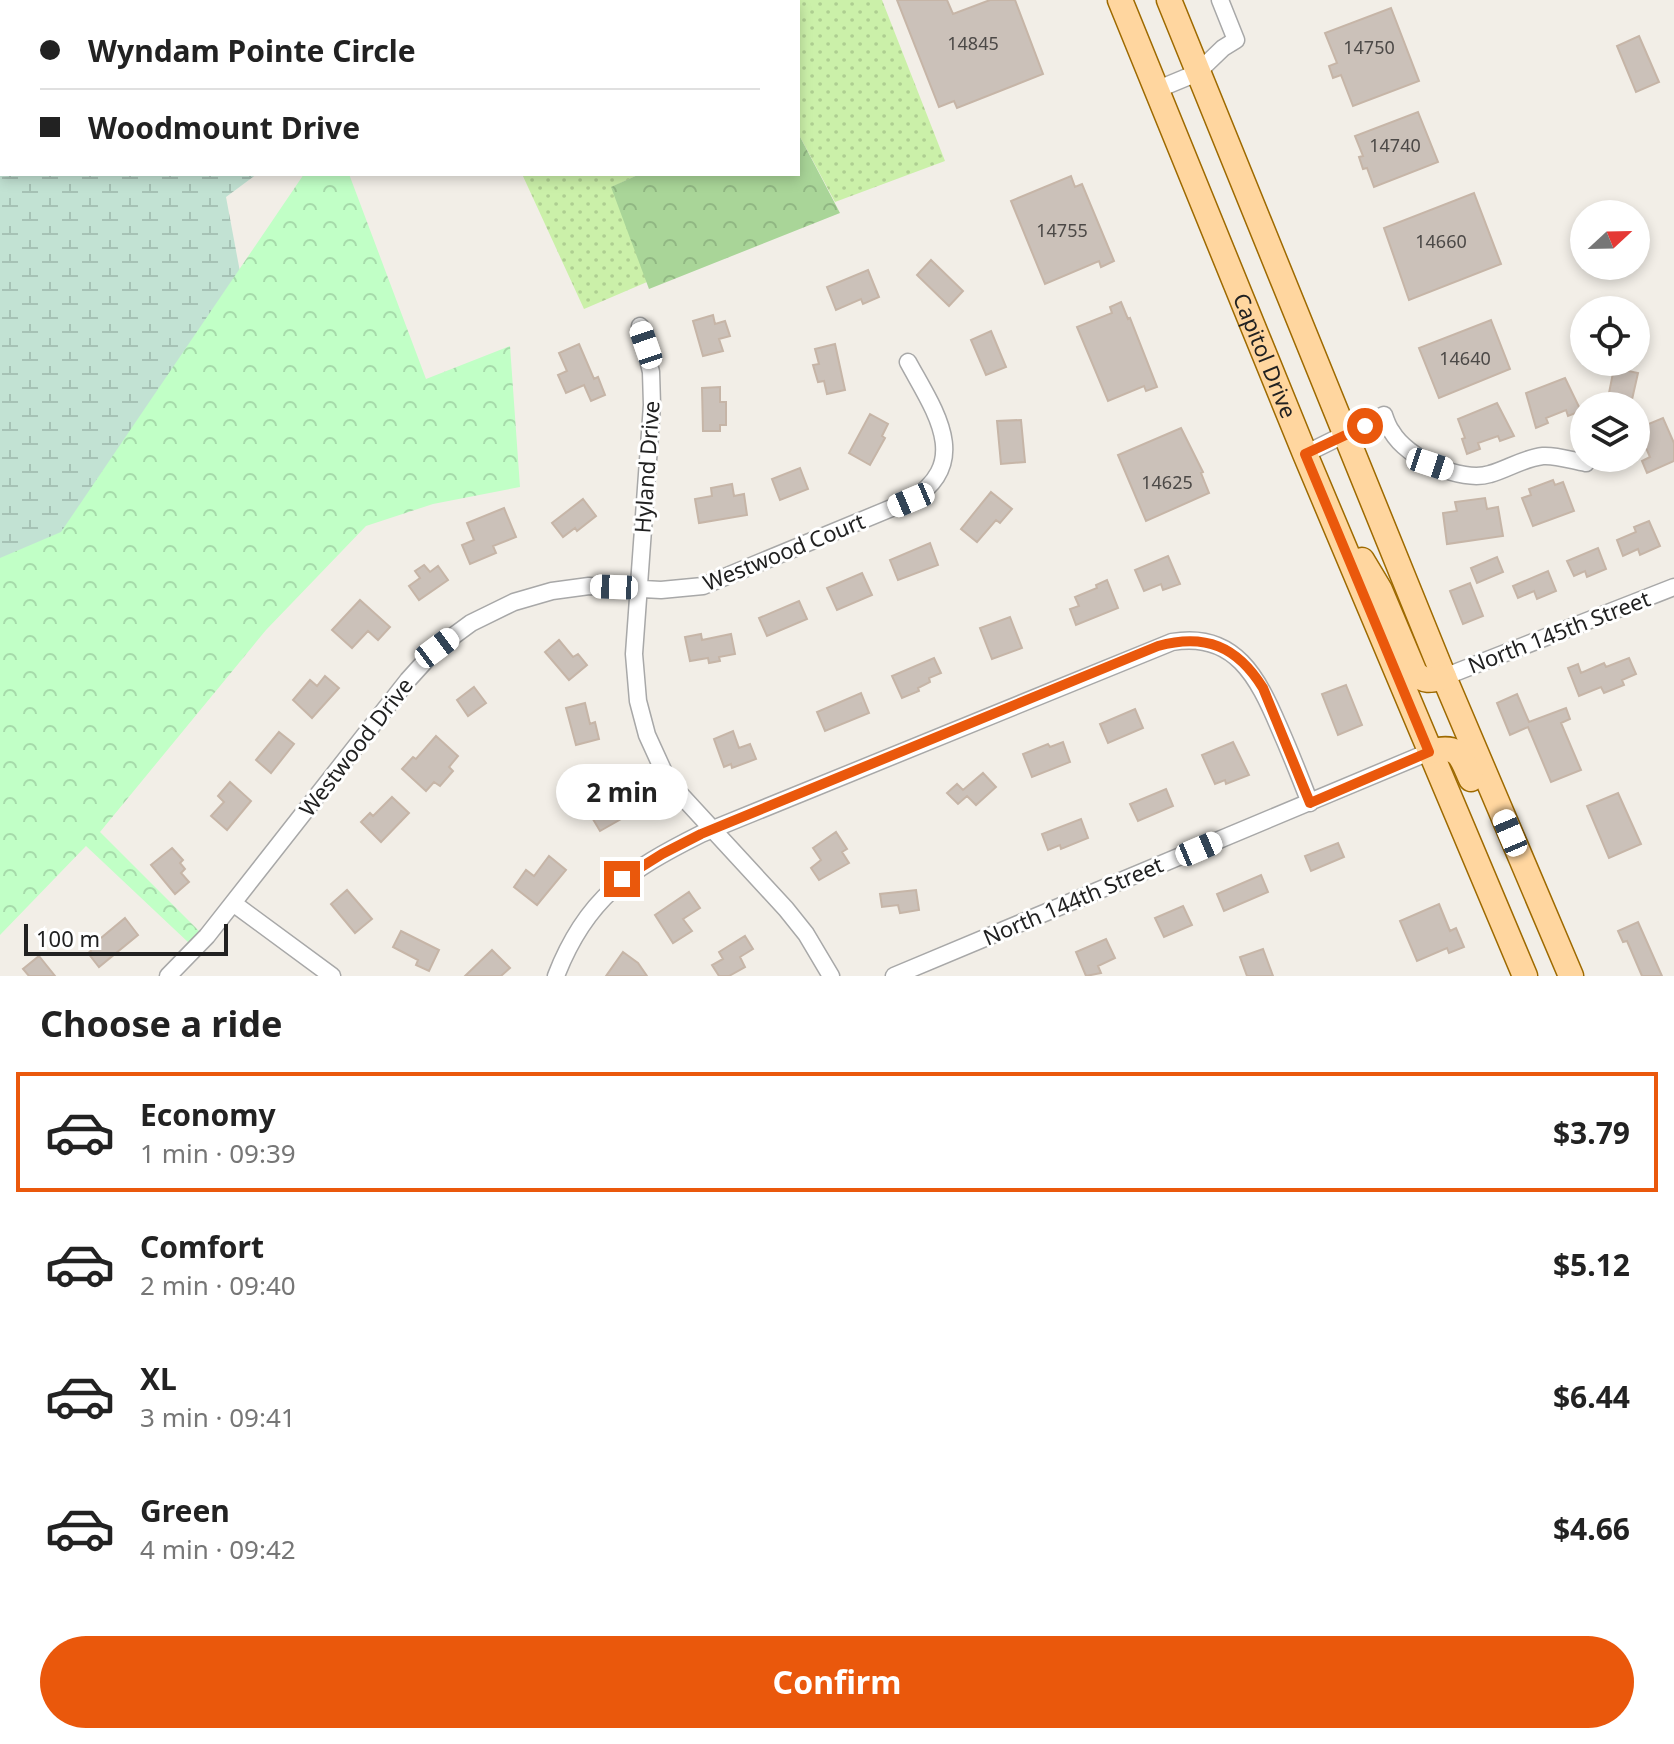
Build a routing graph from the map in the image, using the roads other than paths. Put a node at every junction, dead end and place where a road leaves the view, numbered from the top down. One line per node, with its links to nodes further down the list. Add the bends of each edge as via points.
1 (1120, 0): 5 (main road, Capitol Drive)
2 (1169, 0): 4 (main road, Capitol Drive)
3 (1220, 0): 4 (street, via 1236,40)
4 (1197, 73): 5 (street); 8 (main road, Capitol Drive)
5 (1156, 90): 9 (main road, Capitol Drive)
6 (640, 326): 13 (street, Hyland Drive, via 652,405)
7 (908, 362): 13 (street, Westwood Court, via 935,413 945,446 942,470 925,492 717,582 684,589)
8 (1347, 435): 9 (street); 10 (street, via 1384,415 1407,450 1464,475 1488,475 1544,456); 14 (main road, Capitol Drive)
9 (1305, 454): 11 (main road, Capitol Drive)
10 (1570, 460)
11 (1335, 527): 14 (main road, via 1374,579 1415,673 1429,681); 15 (main road, Capitol Drive)
12 (1674, 587): 14 (street, North 145th Street)
13 (638, 588): 17 (street, Hyland Drive, via 635,678 647,735 668,781); 19 (street, Westwood Drive, via 589,586 514,602 471,623 437,648)
14 (1444, 677): 18 (main road, Capitol Drive)
15 (1429, 752): 16 (street, North 144th Street); 18 (main road, via 1449,748 1461,756 1487,816); 25 (main road, Capitol Drive)
16 (1310, 803): 17 (street, via 1263,688 1243,661 1207,642 1187,640 1158,646); 24 (street, North 144th Street)
17 (713, 830): 22 (street, via 622,879 584,921); 23 (street, Hyland Drive, via 806,934)
18 (1521, 858): 26 (main road, Capitol Drive)
19 (233, 903): 20 (street, Westwood Drive); 21 (street)
20 (168, 976)
21 (332, 976)
22 (556, 976)
23 (831, 976)
24 (894, 976)
25 (1525, 976)
26 (1571, 976)

